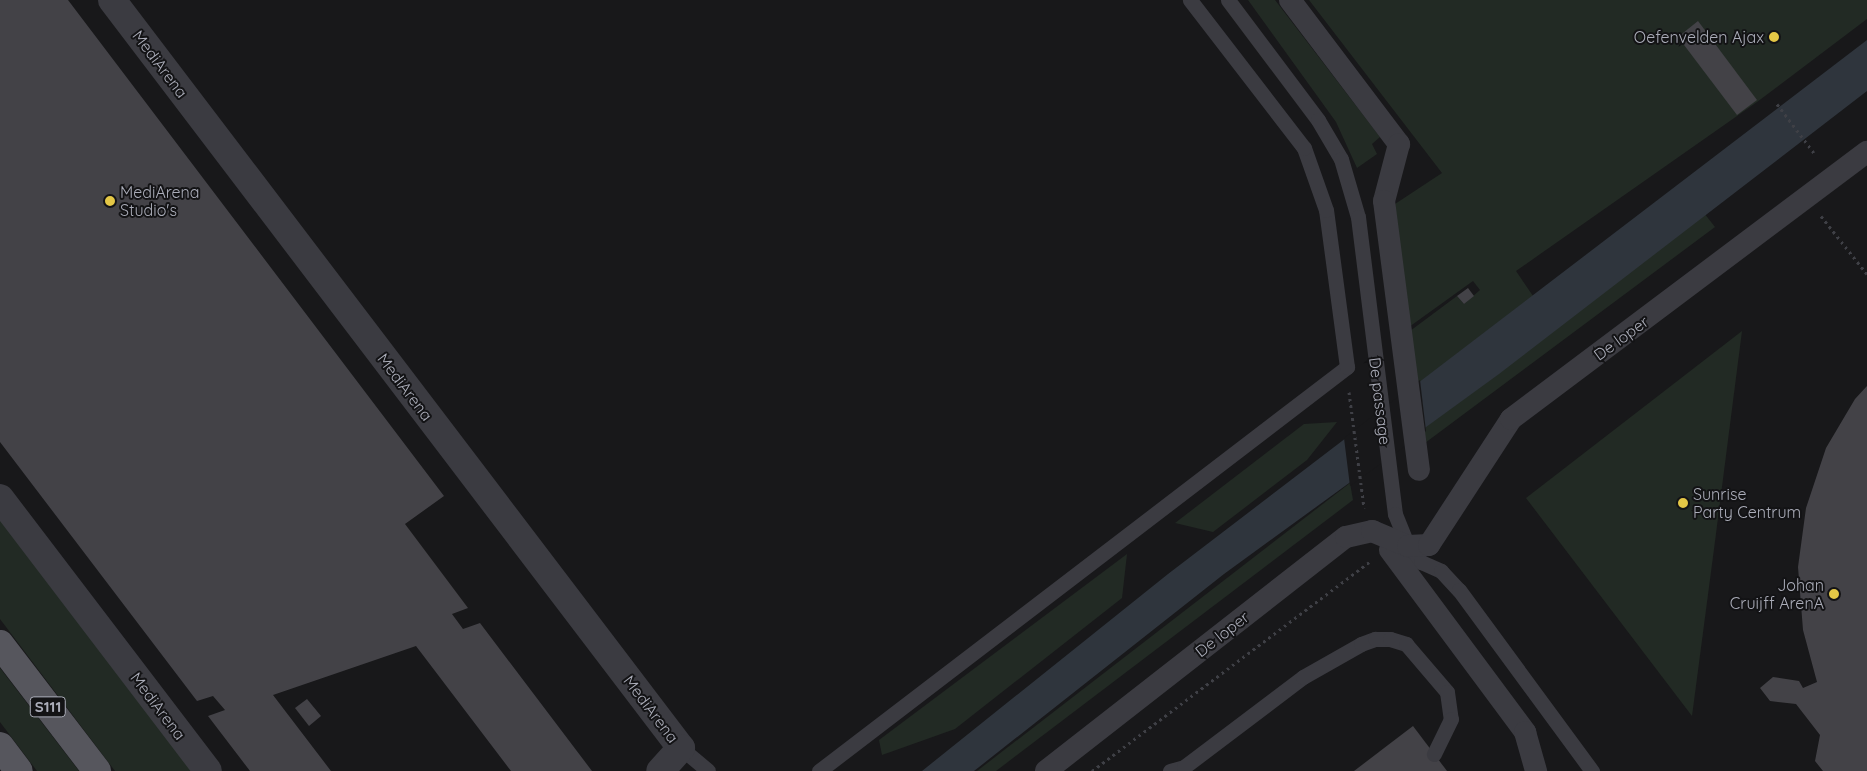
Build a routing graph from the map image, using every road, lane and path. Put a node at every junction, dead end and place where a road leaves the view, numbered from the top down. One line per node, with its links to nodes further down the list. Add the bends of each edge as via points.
1 (112, 0): 17 (street, MediArena)
2 (1190, 0): 25 (lane, via 1304,148 1326,210 1347,367)
3 (1228, 0): 14 (lane, De passage, via 1318,120 1341,159 1358,218)
4 (1290, 0): 11 (street, via 1400,144 1384,201 1401,351)
5 (1777, 104): 6 (path)
6 (1814, 152)
7 (1867, 152): 8 (street, De loper)
8 (1807, 198): 9 (path); 14 (street, De loper, via 1511,419 1439,534 1429,545)
9 (1867, 274)
10 (1349, 390): 13 (path)
11 (1418, 462)
12 (0, 498): 22 (street, MediArena)
13 (1364, 503)
14 (1399, 548): 26 (street, De loper, via 1372,531 1346,537); 27 (path, De loper, via 1376,556); 28 (street, De passage, via 1525,732); 29 (lane, De passage, via 1441,571 1459,590)
15 (0, 644): 21 (main road, S111)
16 (0, 746): 20 (main road)
17 (681, 748): 23 (street, MediArena); 24 (lane)
18 (1434, 754): 19 (lane, via 1451,719 1447,692 1406,644 1390,639 1362,644 1303,677)
19 (1179, 770)
20 (19, 771)
21 (97, 771)
22 (208, 771)
23 (660, 771)
24 (708, 771)
25 (819, 771)
26 (1046, 771)
27 (1092, 771)
28 (1536, 771)
29 (1592, 771)

